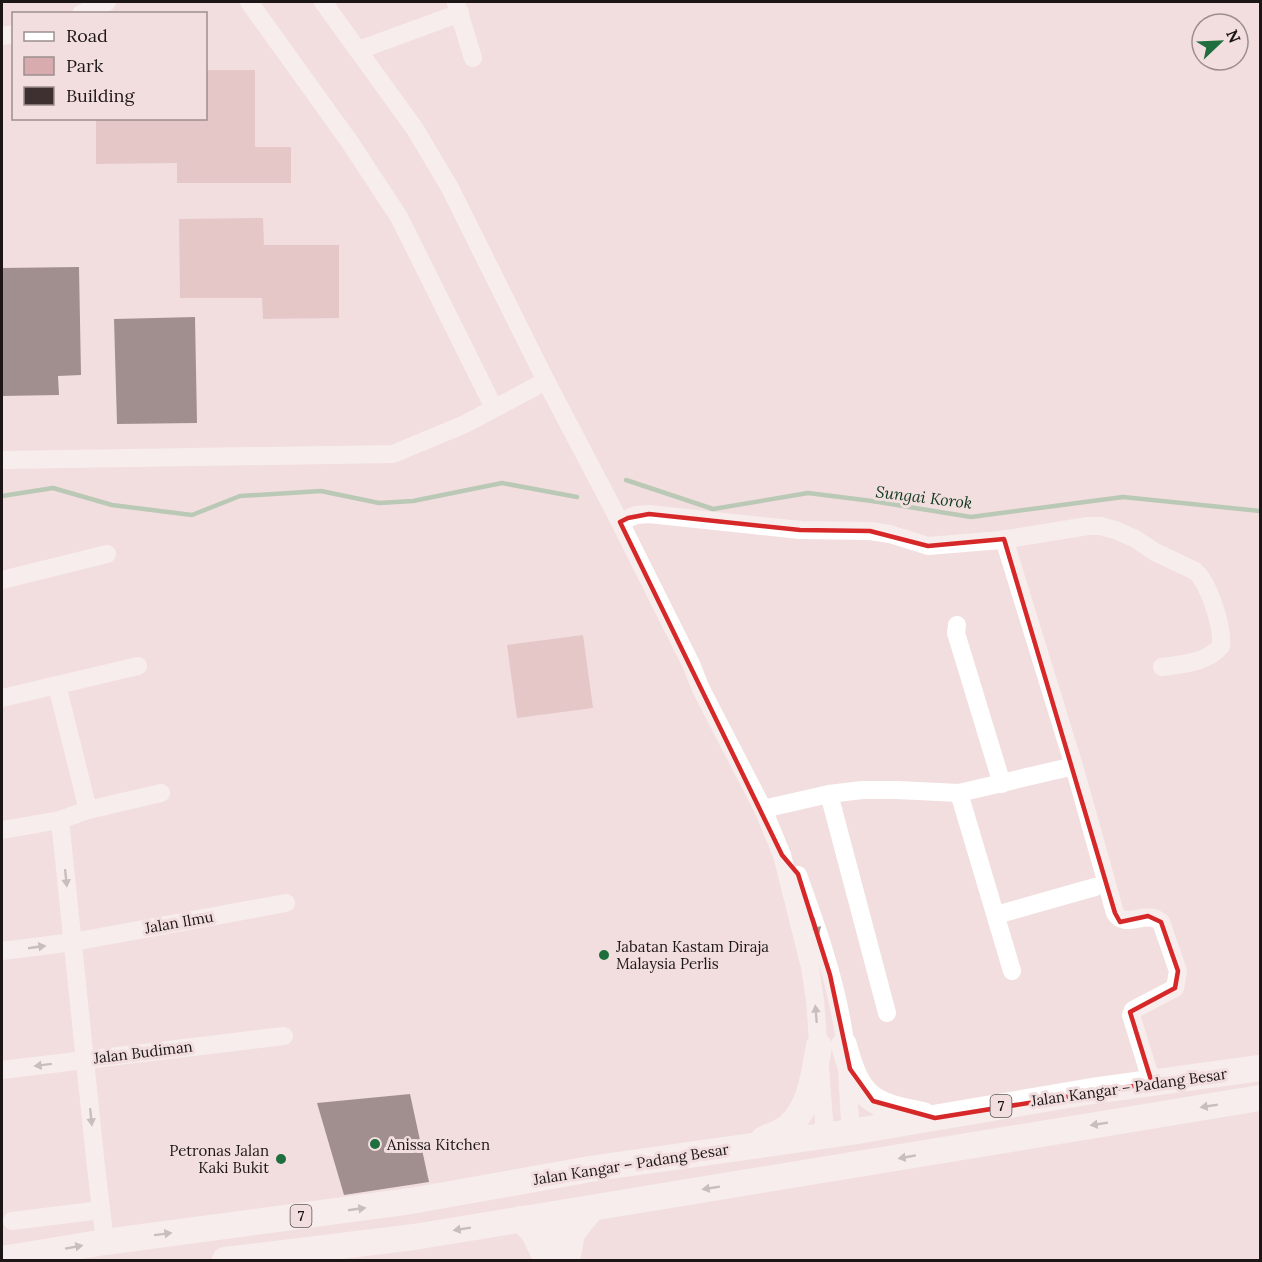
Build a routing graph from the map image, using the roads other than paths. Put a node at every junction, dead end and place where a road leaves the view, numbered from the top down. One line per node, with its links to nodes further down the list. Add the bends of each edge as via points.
1 (107, 2): 5 (street)
2 (249, 2): 9 (street, via 350,141 399,217)
3 (323, 2): 6 (street)
4 (458, 7): 6 (street); 7 (street)
5 (85, 12)
6 (359, 50): 8 (street, via 415,129 450,188)
7 (473, 58)
8 (546, 381): 9 (street); 11 (street)
9 (494, 408): 10 (street, via 393,454)
10 (2, 460)
11 (620, 522): 12 (street, via 649,514 800,530 870,531 928,546); 25 (street)
12 (1004, 539): 17 (street, via 1100,526 1134,538 1195,571 1209,594 1221,646 1194,662); 20 (street)
13 (107, 555): 14 (street)
14 (2, 580)
15 (957, 625): 21 (street, via 956,633)
16 (138, 666): 18 (street)
17 (1162, 667)
18 (57, 685): 19 (street); 26 (street)
19 (2, 698)
20 (1074, 766): 21 (street); 42 (street, via 1115,913 1123,921 1148,916 1161,922 1178,971 1175,988 1133,1010 1131,1015)
21 (1002, 784): 23 (street)
22 (161, 793): 26 (street)
23 (959, 793): 24 (street, via 862,790); 32 (street)
24 (829, 794): 25 (street); 36 (street)
25 (763, 809): 29 (street)
26 (88, 810): 27 (street)
27 (60, 820): 28 (street); 33 (street, one-way to 33)
28 (2, 830)
29 (782, 855): 38 (street, one-way to 29); 38 (street, one-way to 38, via 798,874 840,1015)
30 (1095, 887): 32 (street)
31 (286, 903): 33 (street, Jalan Ilmu)
32 (996, 915): 35 (street)
33 (73, 942): 34 (street, Jalan Ilmu, one-way to 33); 39 (street)
34 (2, 951)
35 (1012, 971)
36 (887, 1013)
37 (284, 1036): 39 (street, Jalan Budiman)
38 (832, 1045): 45 (highway, via 873,1101); 47 (street); 47 (street); 48 (highway, via 789,1127)
39 (85, 1059): 41 (street, Jalan Budiman, one-way to 41); 55 (street, one-way to 55)
40 (1260, 1068): 42 (highway, Jalan Kangar – Padang Besar / 7)
41 (2, 1070)
42 (1152, 1083): 43 (highway, Jalan Kangar – Padang Besar / 7)
43 (1122, 1087): 45 (highway, Jalan Kangar – Padang Besar / 7); 46 (highway, via 1095,1100 993,1121 991,1128 996,1134)
44 (1260, 1098): 46 (highway, Jalan Kangar – Padang Besar / 7, one-way to 46)
45 (935, 1118): 47 (highway, Jalan Kangar – Padang Besar / 7)
46 (1017, 1137): 49 (highway, Jalan Kangar – Padang Besar / 7, one-way to 49)
47 (838, 1138): 48 (highway, Jalan Kangar – Padang Besar / 7); 49 (highway, via 854,1158); 51 (highway, via 818,1165)
48 (750, 1146): 50 (highway, Jalan Kangar – Padang Besar / 7)
49 (872, 1163): 51 (highway, Jalan Kangar – Padang Besar / 7)
50 (596, 1168): 52 (highway, Jalan Kangar – Padang Besar / 7); 56 (highway, via 573,1184 559,1199)
51 (803, 1174): 54 (highway, Jalan Kangar – Padang Besar / 7, one-way to 54)
52 (496, 1186): 53 (highway, Jalan Kangar – Padang Besar / 7); 56 (highway, via 542,1202)
53 (411, 1201): 59 (highway); 60 (highway, Jalan Kangar – Padang Besar / 7, one-way to 53)
54 (592, 1208): 56 (highway, Jalan Kangar – Padang Besar / 7); 65 (highway, via 572,1233)
55 (101, 1210): 58 (street); 60 (street)
56 (553, 1214): 57 (highway, Jalan Kangar – Padang Besar / 7); 64 (street)
57 (520, 1219): 59 (highway, Jalan Kangar – Padang Besar / 7, one-way to 59); 63 (highway, via 532,1231)
58 (12, 1221)
59 (414, 1237): 62 (highway, Jalan Kangar – Padang Besar / 7)
60 (105, 1242): 61 (highway, Jalan Kangar – Padang Besar / 7, one-way to 60)
61 (2, 1259)
62 (225, 1260)
63 (547, 1260)
64 (558, 1260)
65 (567, 1260)

